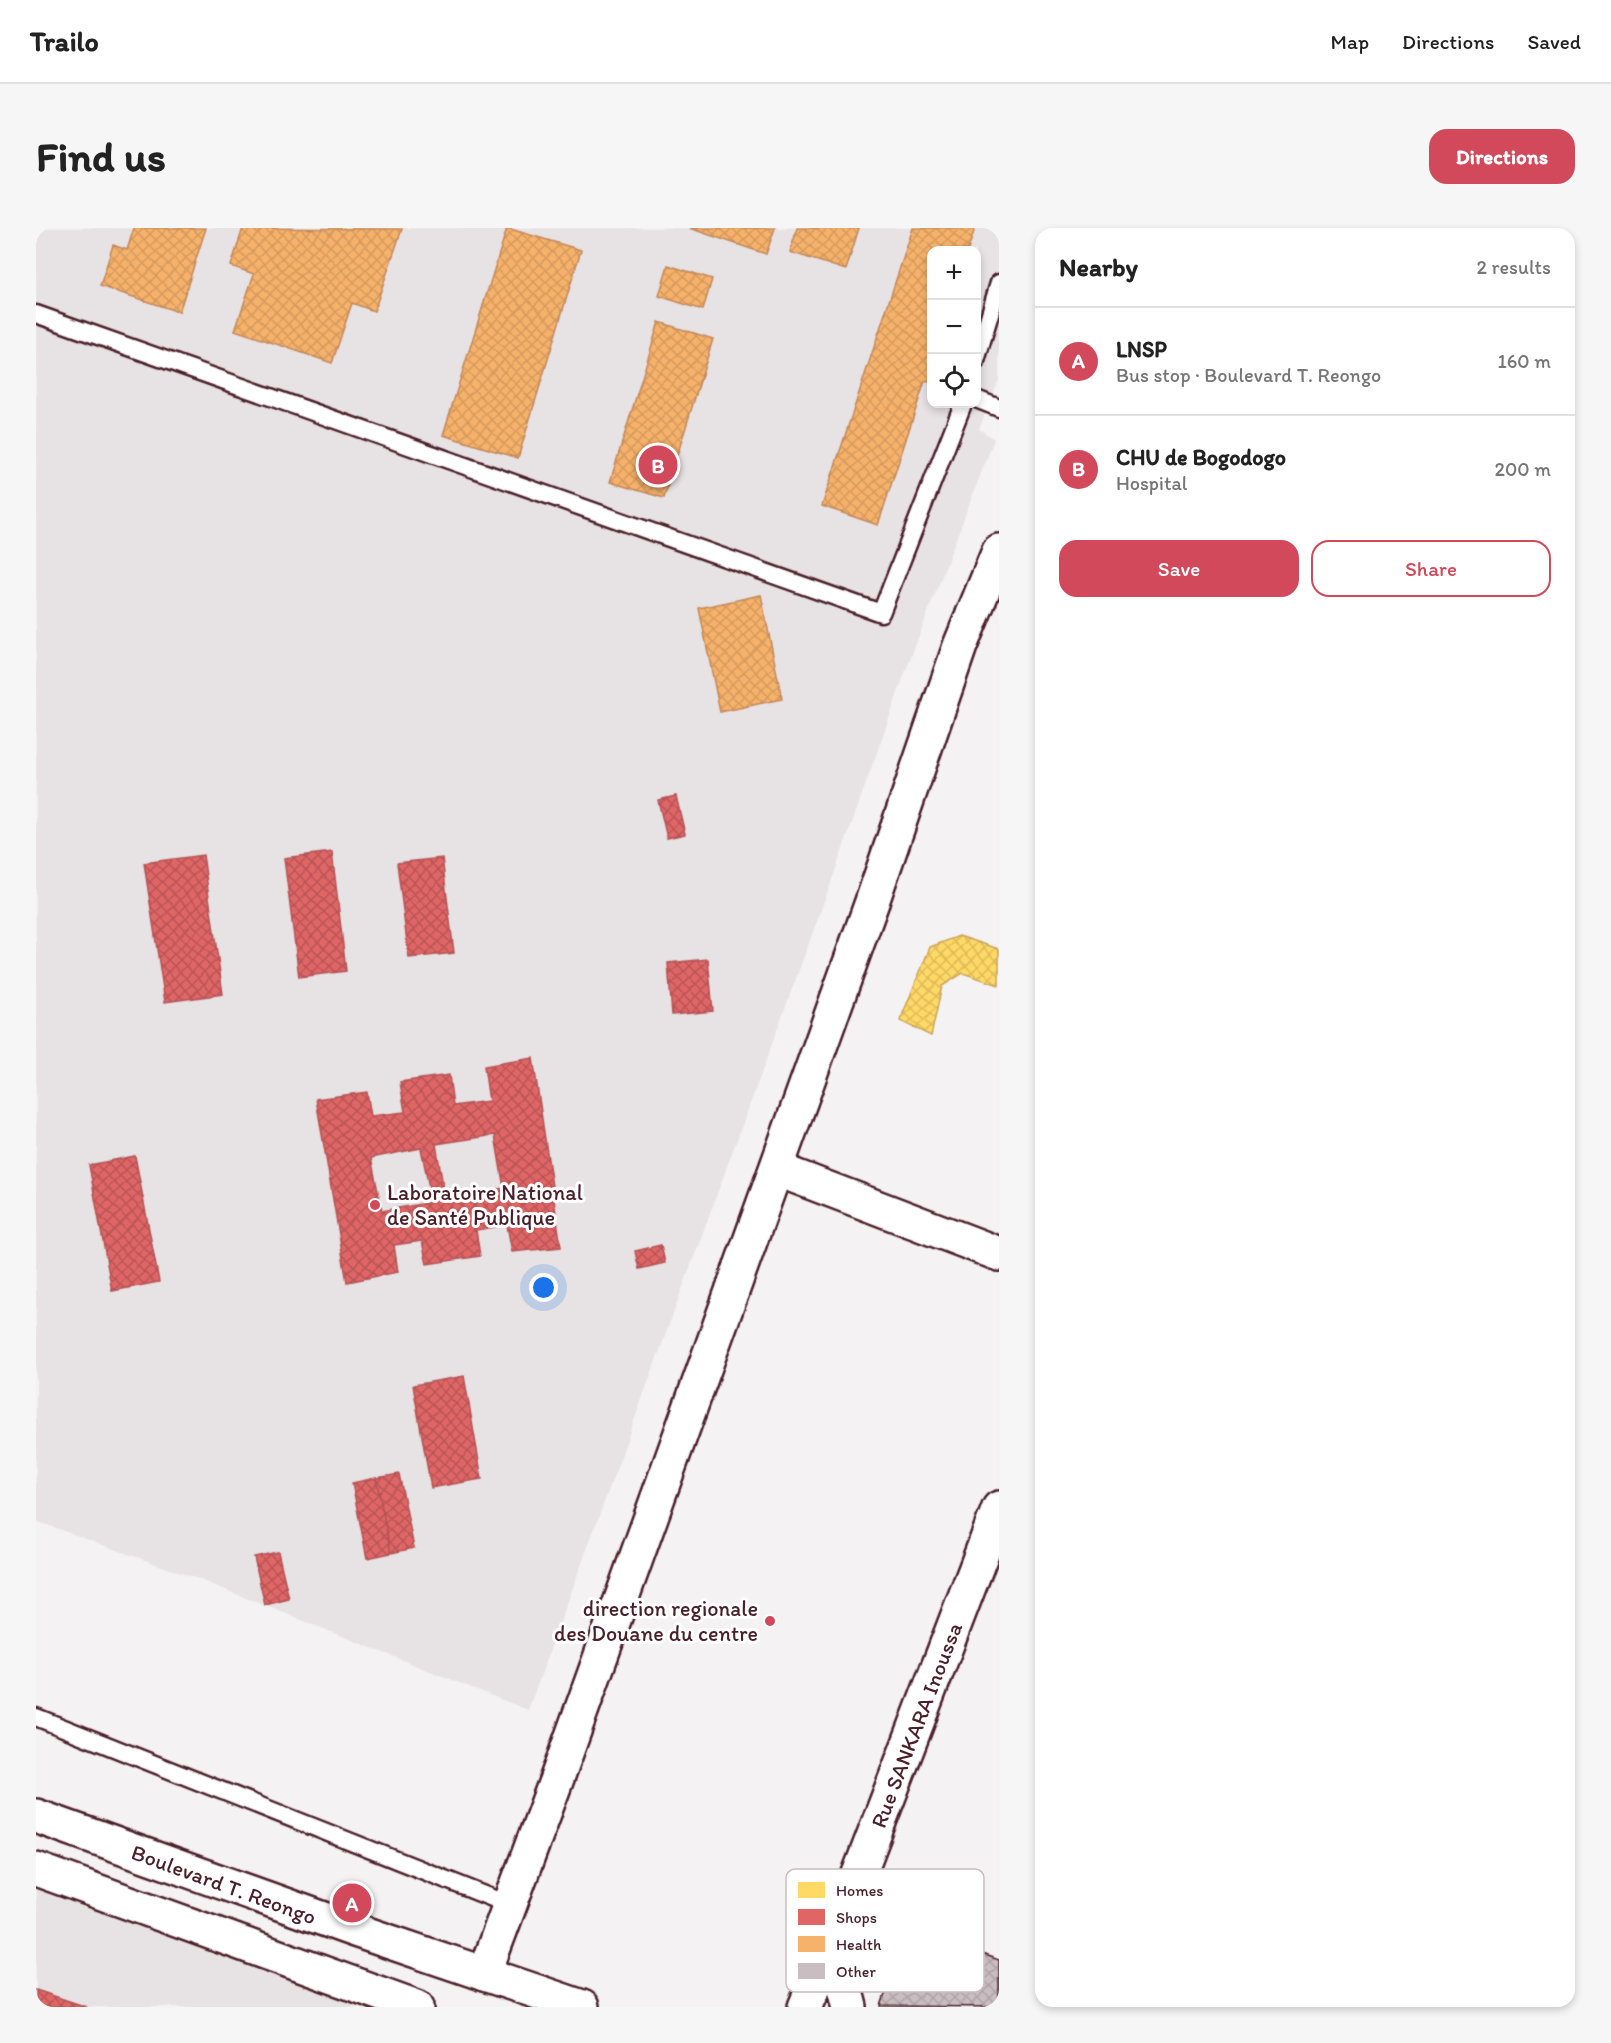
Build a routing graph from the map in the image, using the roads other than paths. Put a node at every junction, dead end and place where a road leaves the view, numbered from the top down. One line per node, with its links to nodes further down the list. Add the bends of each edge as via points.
1 (999, 283): 3 (lane)
2 (36, 314): 5 (lane, via 881,614)
3 (978, 354)
4 (981, 401): 6 (lane)
5 (961, 408)
6 (999, 408)
7 (999, 550): 8 (street, via 960,646)
8 (776, 1169): 9 (street); 15 (street)
9 (999, 1254)
10 (998, 1512): 14 (street, Rue SANKARA Inoussa)
11 (36, 1717): 15 (lane)
12 (36, 1816): 16 (street, Boulevard T. Reongo)
13 (36, 1869): 19 (street)
14 (861, 1869)
15 (510, 1905): 16 (street)
16 (484, 1974): 20 (street, Boulevard T. Reongo)
17 (811, 1992): 21 (street, Rue SANKARA Inoussa)
18 (846, 1992): 22 (street)
19 (417, 2007)
20 (582, 2007)
21 (805, 2007)
22 (850, 2007)

